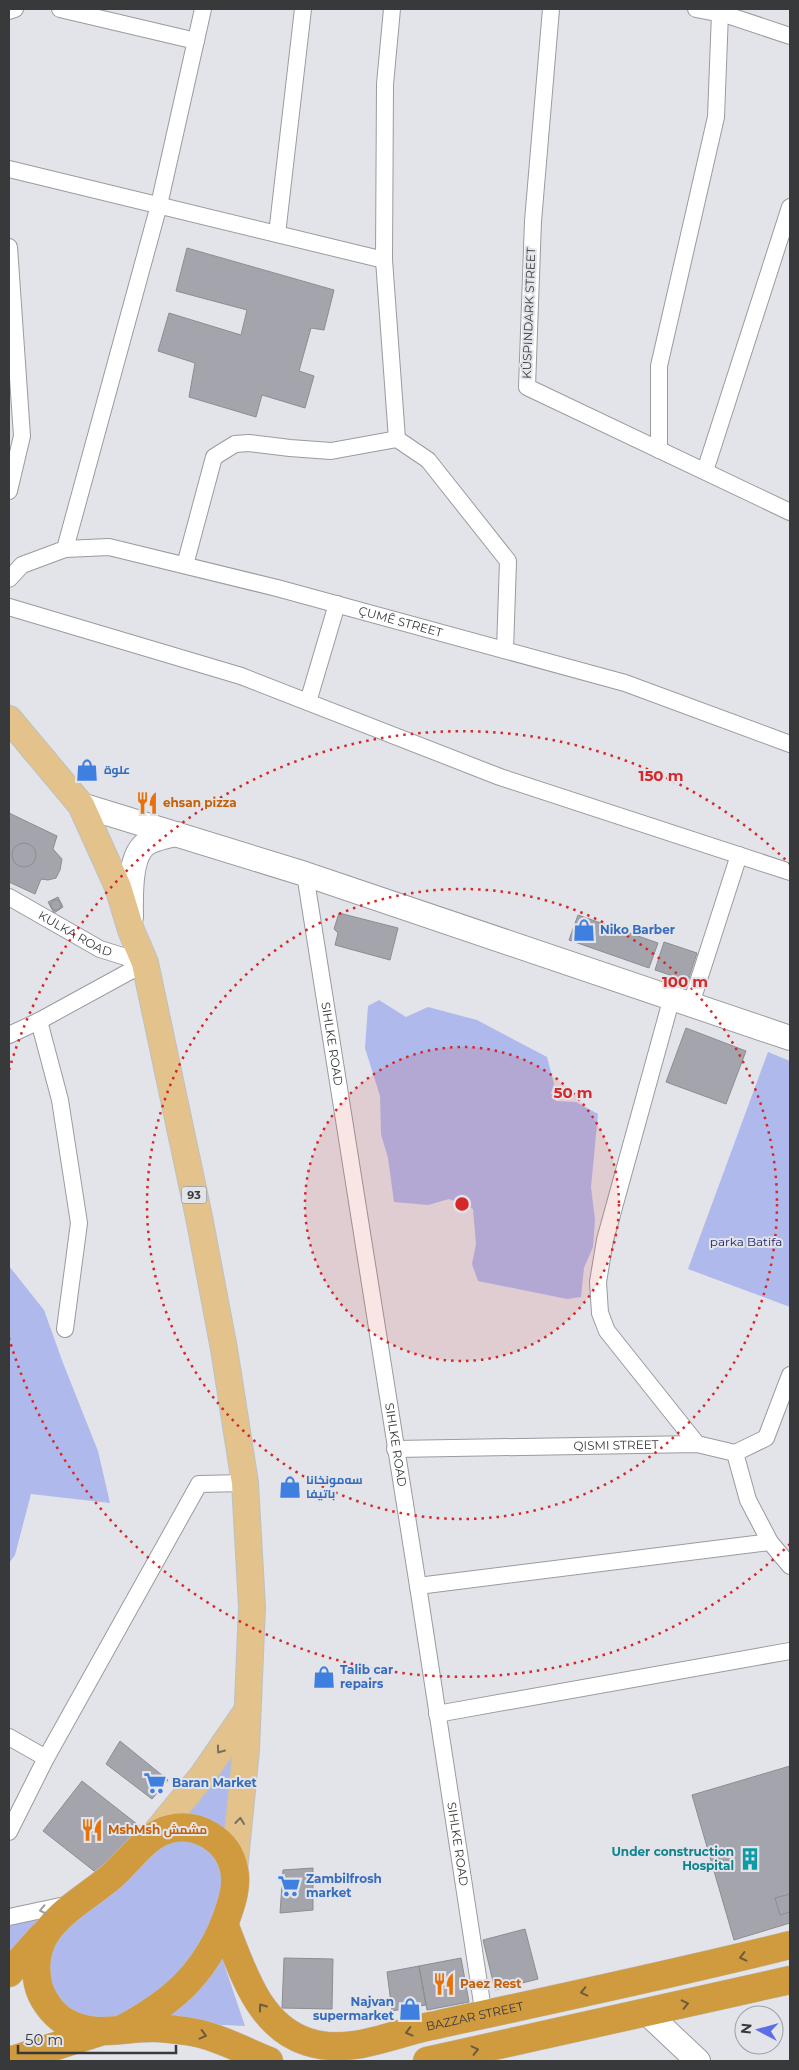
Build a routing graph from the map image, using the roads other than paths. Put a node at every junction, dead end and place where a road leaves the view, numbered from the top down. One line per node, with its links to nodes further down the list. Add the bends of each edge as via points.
1 (15, 9): 8 (street)
2 (60, 9): 11 (street)
3 (203, 9): 11 (street)
4 (303, 9): 15 (street)
5 (392, 9): 17 (street, via 385,84)
6 (551, 9): 19 (street, KÛSPINDARK STREET, via 533,221 526,387)
7 (696, 9): 9 (street)
8 (9, 11)
9 (720, 13): 10 (street); 19 (street, via 716,117 659,366)
10 (790, 36)
11 (196, 41): 13 (street)
12 (9, 169): 13 (street)
13 (159, 205): 15 (street); 23 (street)
14 (790, 207): 20 (street)
15 (276, 234): 17 (street)
16 (9, 247): 21 (street, via 22,436)
17 (384, 260): 18 (street)
18 (397, 439): 24 (street, via 331,451 249,443 228,448 214,457); 28 (street, via 428,460 508,562)
19 (660, 450): 20 (street, KÛSPINDARK STREET)
20 (705, 471): 22 (street, KÛSPINDARK STREET)
21 (9, 491)
22 (790, 512)
23 (65, 549): 24 (street, ÇUMÊ STREET, via 109,547); 25 (street, ÇUMÊ STREET, via 22,565)
24 (186, 565): 26 (street, ÇUMÊ STREET)
25 (9, 579)
26 (337, 604): 28 (street, ÇUMÊ STREET); 29 (street)
27 (9, 607): 29 (street, via 241,676)
28 (505, 650): 31 (street, ÇUMÊ STREET, via 625,683)
29 (308, 702): 34 (street, via 500,777)
30 (9, 719): 32 (main road, 93)
31 (790, 744)
32 (80, 804): 33 (main road); 38 (main road, 93, via 118,888)
33 (177, 834): 36 (main road); 38 (main road, via 146,844 136,857 131,886)
34 (739, 855): 35 (street); 40 (street)
35 (790, 872)
36 (304, 874): 40 (main road); 47 (street, SIHLKE ROAD)
37 (10, 900): 39 (street, KULKA ROAD, via 100,949)
38 (131, 930): 39 (main road, 93)
39 (145, 963): 41 (street); 49 (main road, 93, via 221,1330)
40 (681, 1001): 43 (main road); 46 (street, via 605,1240 598,1282 600,1313 606,1331)
41 (39, 1021): 42 (street); 44 (street, via 60,1100 79,1223)
42 (9, 1035)
43 (790, 1038)
44 (66, 1329)
45 (790, 1375): 48 (street, via 766,1438)
46 (697, 1444): 47 (street, QISMI STREET); 48 (street, QISMI STREET)
47 (395, 1448): 52 (street, SIHLKE ROAD)
48 (735, 1453): 50 (street, via 748,1500)
49 (245, 1483): 54 (main road, 93, via 252,1607); 57 (street, via 199,1484)
50 (770, 1542): 51 (street); 52 (street)
51 (790, 1566)
52 (418, 1586): 55 (street, SIHLKE ROAD)
53 (790, 1651): 55 (street)
54 (248, 1710): 59 (main road, one-way to 59, via 203,1774); 60 (main road, 93, one-way to 54)
55 (437, 1714): 69 (street, SIHLKE ROAD)
56 (9, 1737): 57 (street)
57 (46, 1758): 58 (street)
58 (9, 1832)
59 (153, 1836): 60 (highway, via 169,1829 186,1827 203,1831 218,1840 229,1854); 61 (highway)
60 (234, 1870): 63 (highway, via 235,1887)
61 (77, 1903): 62 (street, one-way to 62); 64 (highway)
62 (9, 1917)
63 (224, 1924): 69 (highway, BAZZAR STREET, one-way to 63, via 337,2048 307,2042 281,2028 260,2006); 70 (highway, via 205,1962 177,1993 155,2011)
64 (45, 1933): 66 (highway); 70 (highway, via 37,1951 35,1971 39,1990 49,2007 63,2021 81,2029)
65 (790, 1945): 69 (highway, BAZZAR STREET, one-way to 69)
66 (9, 1973)
67 (790, 1980): 68 (highway, one-way to 67)
68 (647, 2013): 73 (highway, one-way to 68); 74 (main road)
69 (484, 2016)
70 (110, 2031): 71 (highway); 72 (highway, one-way to 72, via 154,2028 189,2032 222,2040)
71 (9, 2061)
72 (269, 2061)
73 (428, 2061)
74 (698, 2061)

